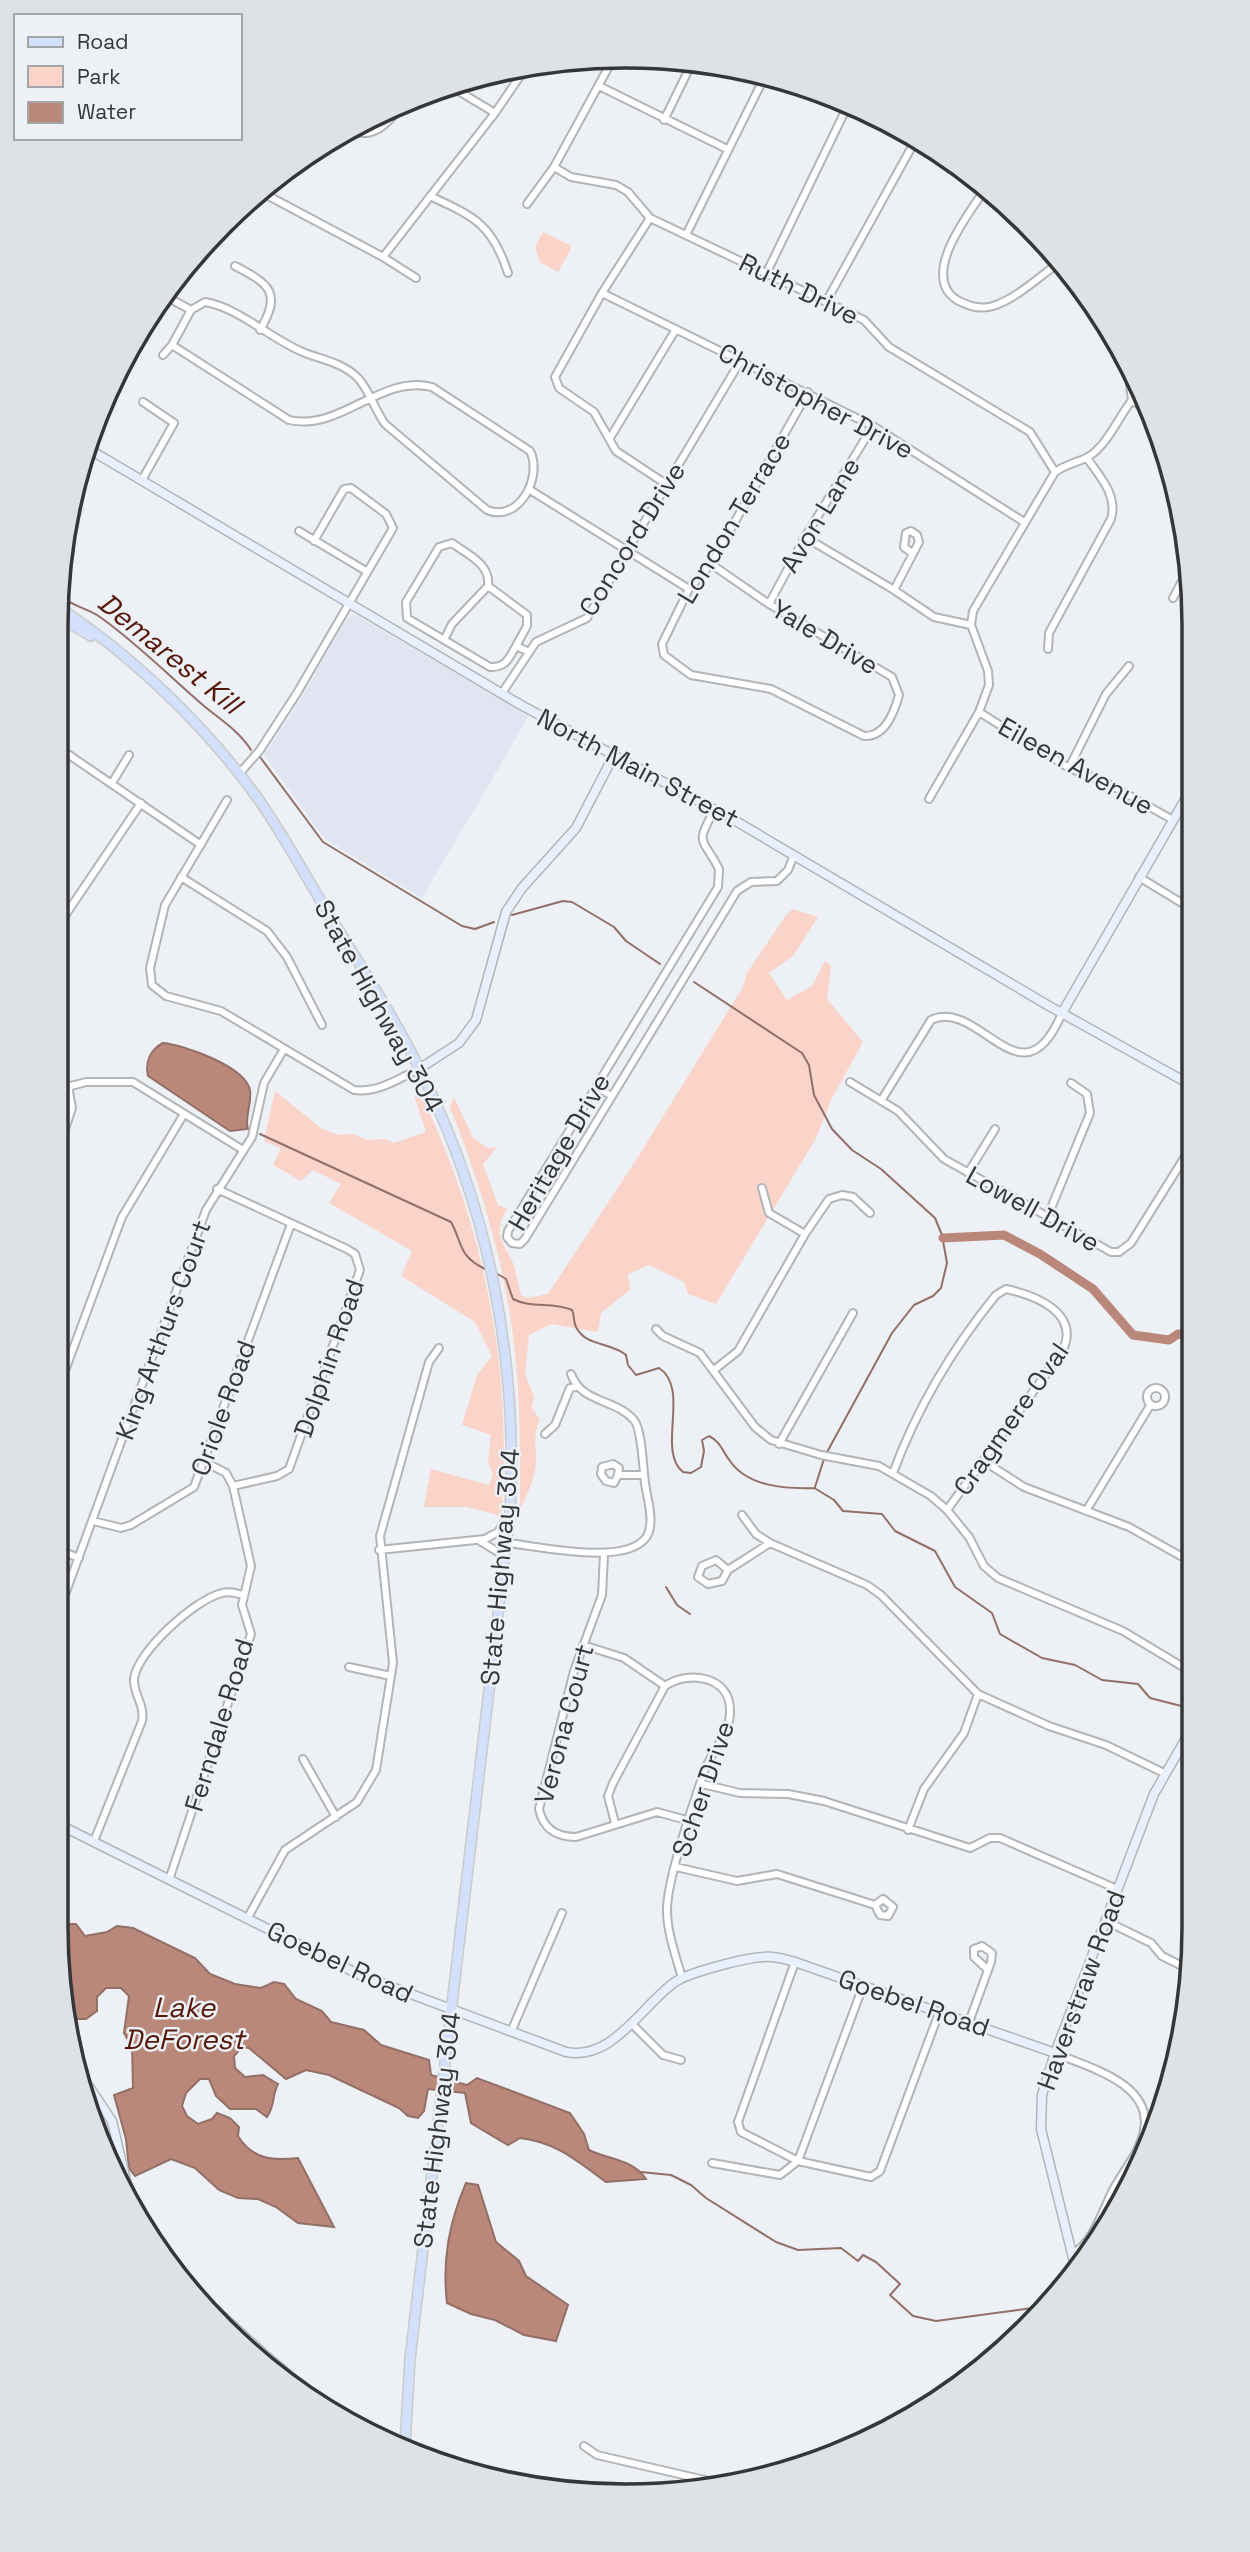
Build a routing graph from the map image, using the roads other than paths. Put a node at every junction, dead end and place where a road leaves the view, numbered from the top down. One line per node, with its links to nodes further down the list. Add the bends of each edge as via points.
1 (608, 68): 5 (street)
2 (688, 72): 9 (street)
3 (518, 79): 7 (street)
4 (760, 85): 13 (street)
5 (599, 86): 9 (street); 14 (street)
6 (462, 93): 7 (street)
7 (495, 113): 15 (street)
8 (844, 114): 25 (street)
9 (664, 120): 13 (street)
10 (384, 124): 11 (street, via 376,132)
11 (366, 133)
12 (911, 148): 29 (street)
13 (727, 149): 20 (street)
14 (554, 167): 18 (street); 19 (street, Ruth Drive, via 571,177 616,185)
15 (430, 196): 21 (street); 24 (street, via 483,223 499,246)
16 (980, 196): 23 (street, via 944,262 941,274 951,296 966,305 992,307)
17 (270, 197): 21 (street)
18 (527, 204)
19 (650, 218): 20 (street, Ruth Drive); 27 (street)
20 (686, 235): 25 (street, Ruth Drive)
21 (383, 257): 26 (street)
22 (235, 266): 32 (street, via 260,279 273,300)
23 (1052, 267)
24 (508, 272)
25 (767, 272): 29 (street, Ruth Drive)
26 (416, 278)
27 (602, 293): 31 (street, Christopher Drive); 42 (street, via 555,377 559,388 594,412)
28 (173, 300): 30 (street)
29 (826, 302): 45 (street, Ruth Drive, via 864,320 889,346 1030,432)
30 (191, 310): 32 (street, via 205,302 219,304); 33 (street)
31 (676, 329): 35 (street, Christopher Drive); 42 (street)
32 (260, 330): 38 (street, via 343,366 360,380)
33 (172, 345): 34 (street); 38 (street, via 289,420 321,421)
34 (163, 355)
35 (741, 360): 36 (street, Christopher Drive); 47 (street, Concord Drive)
36 (808, 392): 41 (street, Christopher Drive); 55 (street, London Terrace)
37 (1131, 395): 39 (street)
38 (369, 400): 48 (street, via 385,425 487,510 512,509); 48 (street, via 404,385 432,387 530,451 535,470)
39 (1132, 400): 44 (street)
40 (143, 402): 46 (street, via 174,423)
41 (873, 426): 49 (street, Christopher Drive); 51 (street, Avon Lane)
42 (610, 438): 47 (street, via 616,451)
43 (96, 453): 46 (street, North Main Street)
44 (1087, 458): 45 (street); 71 (street, via 1115,507 1049,634)
45 (1055, 472): 49 (street)
46 (142, 480): 62 (street, North Main Street)
47 (666, 484): 53 (street, Concord Drive)
48 (530, 490): 53 (street)
49 (1024, 522): 66 (street, via 978,598)
50 (299, 531): 52 (street)
51 (805, 537): 60 (street); 63 (street, Avon Lane)
52 (314, 541): 56 (street); 56 (street, via 344,489 351,488 386,514 393,528)
53 (626, 552): 59 (street); 72 (street, Concord Drive, via 587,618 546,636)
54 (912, 553): 60 (street)
55 (711, 564): 59 (street, London Terrace); 63 (street, Yale Drive)
56 (366, 571): 62 (street)
57 (1180, 584): 61 (street)
58 (488, 586): 67 (street, via 452,624); 67 (street, via 485,568 452,543 439,547 404,610 407,618); 70 (street, via 527,615 527,626)
59 (689, 589): 69 (street, London Terrace)
60 (894, 590): 66 (street, via 934,617)
61 (1173, 598)
62 (349, 602): 74 (street, North Main Street); 80 (street, via 297,693)
63 (769, 604): 69 (street, Yale Drive, via 892,677 899,695 882,731 874,737 864,736 771,689 691,674 664,655)
64 (68, 615): 68 (main road, State Highway 304)
65 (68, 622): 68 (main road, State Highway 304)
66 (971, 625): 75 (street, via 988,671 989,685)
67 (444, 640): 70 (street, via 500,668)
68 (102, 641): 80 (main road, State Highway 304, via 178,706)
69 (662, 644)
70 (516, 646): 72 (street)
71 (1048, 649)
72 (527, 651): 74 (street, Concord Drive)
73 (1129, 666): 79 (street, via 1106,694)
74 (502, 693): 78 (street, North Main Street)
75 (979, 712): 79 (street, Eileen Avenue); 82 (street)
76 (68, 754): 81 (street)
77 (129, 755): 81 (street)
78 (614, 755): 86 (street, North Main Street); 99 (street, via 576,828 506,912 476,1020 459,1043)
79 (1069, 768): 87 (street, Eileen Avenue, via 1107,783)
80 (239, 774): 99 (main road, State Highway 304, via 284,839)
81 (112, 783): 84 (street)
82 (929, 799)
83 (227, 800): 88 (street)
84 (141, 803): 88 (street); 93 (street)
85 (1182, 806): 87 (street)
86 (715, 809): 89 (street, North Main Street); 94 (street, Heritage Drive, via 702,841 719,869 720,880)
87 (1173, 820): 91 (street)
88 (201, 845): 90 (street)
89 (794, 854): 95 (street, Heritage Drive, via 779,879 739,888); 96 (street, North Main Street)
90 (181, 877): 97 (street, via 267,931 287,957); 98 (street, via 161,915 150,968 152,985 166,996 221,1011)
91 (1139, 877): 92 (street); 96 (street)
92 (1182, 903)
93 (68, 911)
94 (668, 968): 95 (street); 104 (street, Heritage Drive)
95 (684, 977): 105 (street, Heritage Drive)
96 (1062, 1013): 100 (street, North Main Street); 106 (street, via 1044,1043 1027,1053 1009,1049 958,1020 939,1016 931,1020)
97 (322, 1025)
98 (284, 1049): 99 (street, via 354,1090 386,1086); 110 (street, King Arthurs Court, via 264,1083 254,1132)
99 (419, 1069): 137 (main road, State Highway 304, via 461,1165 494,1279 510,1393)
100 (1182, 1080)
101 (850, 1082): 106 (street, Lowell Drive)
102 (1071, 1083): 116 (street, via 1087,1094 1090,1113)
103 (68, 1087): 107 (street, via 133,1082); 108 (street, via 72,1108)
104 (596, 1087): 105 (street); 105 (street, Heritage Drive, via 508,1231 512,1243 525,1239)
105 (612, 1096)
106 (881, 1101): 112 (street, Lowell Drive, via 898,1111 936,1154)
107 (184, 1114): 110 (street); 122 (street, via 122,1217)
108 (68, 1120)
109 (995, 1129): 112 (street)
110 (243, 1150): 114 (street, King Arthurs Court)
111 (1182, 1161): 116 (street, Lowell Drive, via 1131,1243 1119,1252 1103,1250)
112 (968, 1172): 116 (street, Lowell Drive)
113 (762, 1188): 118 (street, via 769,1213)
114 (217, 1189): 117 (street, Dolphin Road); 139 (street, King Arthurs Court)
115 (870, 1213): 118 (street, via 853,1197 842,1195 830,1199)
116 (1047, 1218)
117 (291, 1224): 129 (street, Oriole Road); 134 (street, Dolphin Road, via 355,1254 359,1278 289,1469)
118 (805, 1234): 123 (street, via 738,1351)
119 (853, 1314): 128 (street)
120 (656, 1329): 123 (street, via 690,1346)
121 (439, 1348): 143 (street, via 429,1362 382,1524)
122 (68, 1363)
123 (713, 1370): 128 (street, via 755,1427)
124 (571, 1374): 125 (street)
125 (576, 1387): 127 (street, via 570,1388 555,1424); 133 (street, via 633,1419)
126 (1151, 1404): 136 (street)
127 (545, 1434)
128 (779, 1444): 131 (street)
129 (203, 1461): 134 (street, via 226,1473); 139 (street, Oriole Road, via 190,1491 131,1525 121,1528)
130 (985, 1462): 131 (street, Cragmere Oval, via 1069,1338 1062,1315 1006,1289 988,1305 925,1399); 135 (street, Cragmere Oval); 136 (street, via 1024,1487)
131 (893, 1473): 135 (street)
132 (618, 1475): 133 (street)
133 (644, 1475): 145 (street, via 649,1528 637,1545)
134 (233, 1486): 151 (street, Ferndale Road, via 251,1566)
135 (947, 1510): 153 (street, via 984,1566 998,1578 1122,1631)
136 (1086, 1511): 147 (street, via 1129,1527)
137 (510, 1513): 140 (street, via 494,1535); 141 (main road, State Highway 304)
138 (742, 1515): 142 (street)
139 (93, 1521): 148 (street, King Arthurs Court)
140 (474, 1540): 143 (street); 146 (street)
141 (507, 1543): 145 (street); 146 (main road, State Highway 304)
142 (770, 1544): 149 (street); 157 (street, via 881,1595)
143 (379, 1549): 155 (street, via 393,1651)
144 (68, 1554): 148 (street)
145 (604, 1555): 152 (street, Verona Court, via 602,1595)
146 (506, 1557): 180 (main road, State Highway 304)
147 (1182, 1557)
148 (79, 1558): 150 (street, King Arthurs Court)
149 (728, 1570): 149 (street, via 722,1581 708,1584 698,1577 702,1566 716,1560)
150 (68, 1587)
151 (243, 1595): 167 (street, via 223,1592 205,1602 175,1623 142,1662 134,1679 143,1705 142,1721); 169 (street, Ferndale Road, via 251,1634)
152 (583, 1644): 156 (street, via 624,1658); 164 (street, Verona Court, via 539,1809 551,1831 564,1837)
153 (1182, 1666)
154 (349, 1667): 155 (street)
155 (391, 1676): 162 (street, via 371,1782 357,1802)
156 (665, 1686): 161 (street, Scher Drive, via 676,1678 699,1676 722,1689 728,1699 728,1724); 164 (street, via 608,1796)
157 (978, 1694): 160 (street); 166 (street, via 964,1733 924,1789)
158 (1182, 1744): 160 (street, Haverstraw Road)
159 (303, 1759): 162 (street)
160 (1164, 1773): 170 (street, Haverstraw Road)
161 (702, 1784): 163 (street, Scher Drive); 166 (street, via 740,1793 788,1794 824,1801)
162 (336, 1817): 173 (street, via 285,1850)
163 (690, 1821): 164 (street, Verona Court, via 657,1812); 168 (street, Scher Drive)
164 (615, 1823)
165 (68, 1829): 167 (street, Goebel Road)
166 (908, 1830): 170 (street, via 970,1848 1000,1838)
167 (93, 1841): 169 (street, Goebel Road)
168 (676, 1867): 171 (street, via 737,1881 789,1876); 178 (street, Scher Drive, via 667,1910)
169 (169, 1880): 173 (street, Goebel Road)
170 (1116, 1889): 174 (street, Haverstraw Road)
171 (875, 1905)
172 (562, 1913): 184 (street)
173 (247, 1919): 180 (street, Goebel Road, via 360,1975)
174 (1106, 1921): 176 (street, via 1151,1943 1162,1956); 185 (street, Haverstraw Road)
175 (795, 1962): 178 (street, Goebel Road, via 761,1957); 179 (street, Goebel Road); 189 (street, via 738,2113 741,2132)
176 (1181, 1965)
177 (988, 1969): 182 (street)
178 (682, 1978): 183 (street, Goebel Road)
179 (863, 1986): 181 (street, Goebel Road); 189 (street)
180 (452, 2010): 184 (street, Goebel Road); 197 (main road, State Highway 304, via 409,2372)
181 (939, 2013): 182 (street, Goebel Road); 189 (street, via 880,2171 871,2176)
182 (970, 2022): 185 (street, Goebel Road)
183 (632, 2024): 184 (street, Goebel Road, via 583,2055); 186 (street, via 663,2054)
184 (511, 2032)
185 (1055, 2053): 188 (street, via 1122,2083 1139,2100); 195 (street, Haverstraw Road, via 1042,2095 1041,2129)
186 (681, 2060)
187 (93, 2089): 191 (street, via 112,2121)
188 (1144, 2128)
189 (798, 2161): 190 (street, via 780,2175)
190 (712, 2163)
191 (122, 2165)
192 (1124, 2172): 193 (street)
193 (1106, 2207)
194 (1079, 2249): 195 (street)
195 (1072, 2254): 196 (street, Haverstraw Road)
196 (1073, 2258)
197 (405, 2438)
198 (584, 2446): 199 (street, via 597,2455)
199 (699, 2479)

